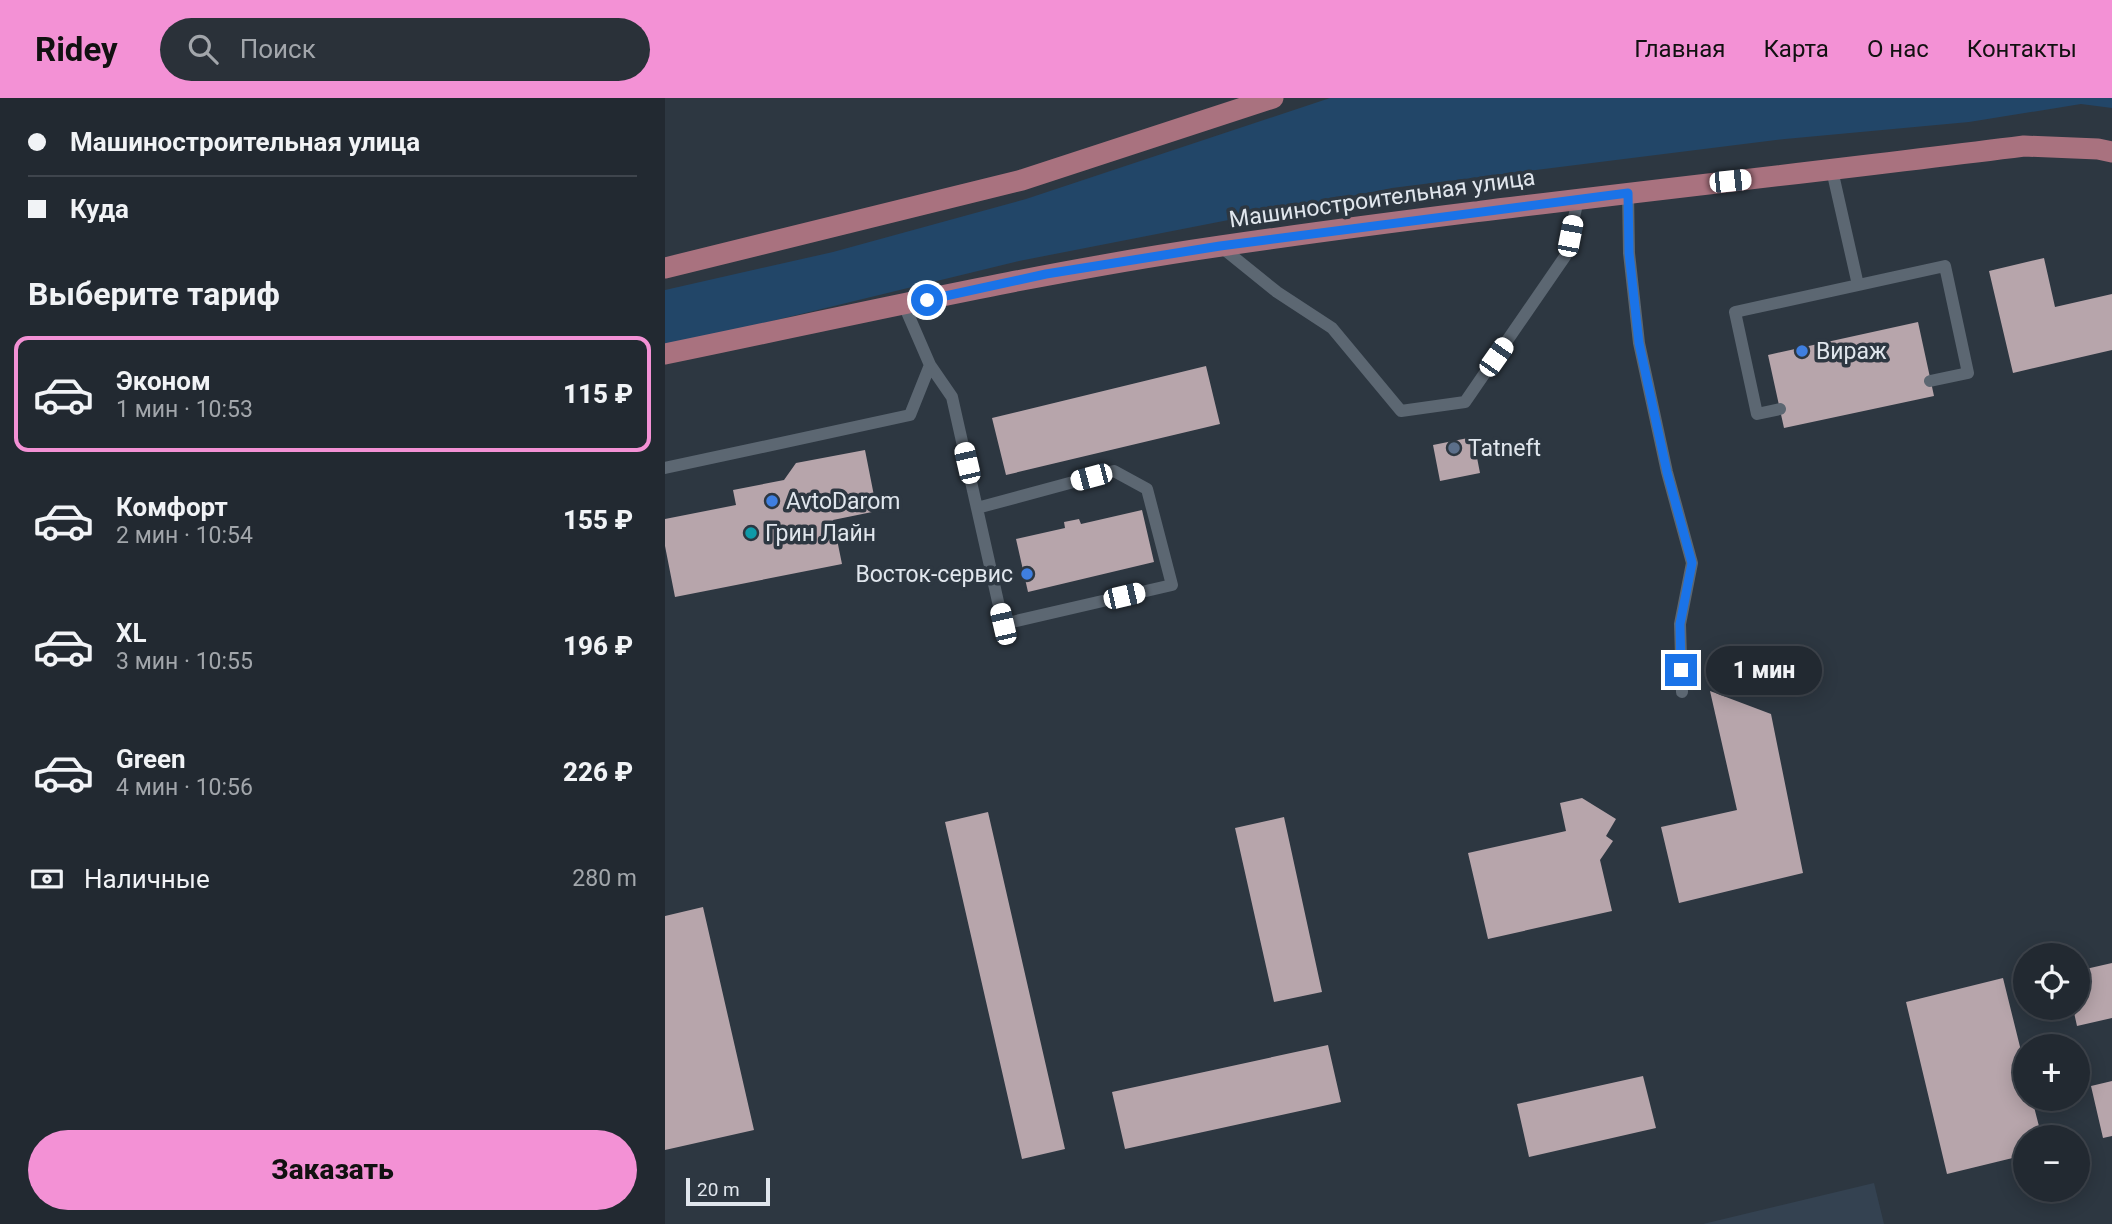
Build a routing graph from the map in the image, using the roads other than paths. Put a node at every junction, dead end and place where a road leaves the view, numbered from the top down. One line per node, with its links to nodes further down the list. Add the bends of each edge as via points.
1 (1273, 98): 7 (main road, via 1022,180)
2 (2112, 152): 3 (main road, Машиностроительная улица, via 2024,146)
3 (1832, 170): 4 (main road, Машиностроительная улица); 8 (lane)
4 (1628, 193): 5 (main road, Машиностроительная улица); 16 (lane, via 1639,343 1692,563 1680,624)
5 (1578, 199): 6 (main road, Машиностроительная улица); 6 (lane, via 1566,255 1465,402 1401,411 1332,328)
6 (1220, 246): 9 (main road, Машиностроительная улица, via 1046,274)
7 (665, 268)
8 (1859, 285): 12 (lane, via 1945,266 1969,373); 13 (lane, via 1735,312 1757,414)
9 (904, 305): 10 (main road, Машиностроительная улица); 11 (lane)
10 (665, 354)
11 (930, 365): 14 (lane, via 911,415); 15 (lane, via 951,397)
12 (1930, 381)
13 (1780, 409)
14 (665, 468)
15 (977, 508): 15 (lane, via 1003,624 1173,585 1147,489 1114,471)
16 (1682, 692)

